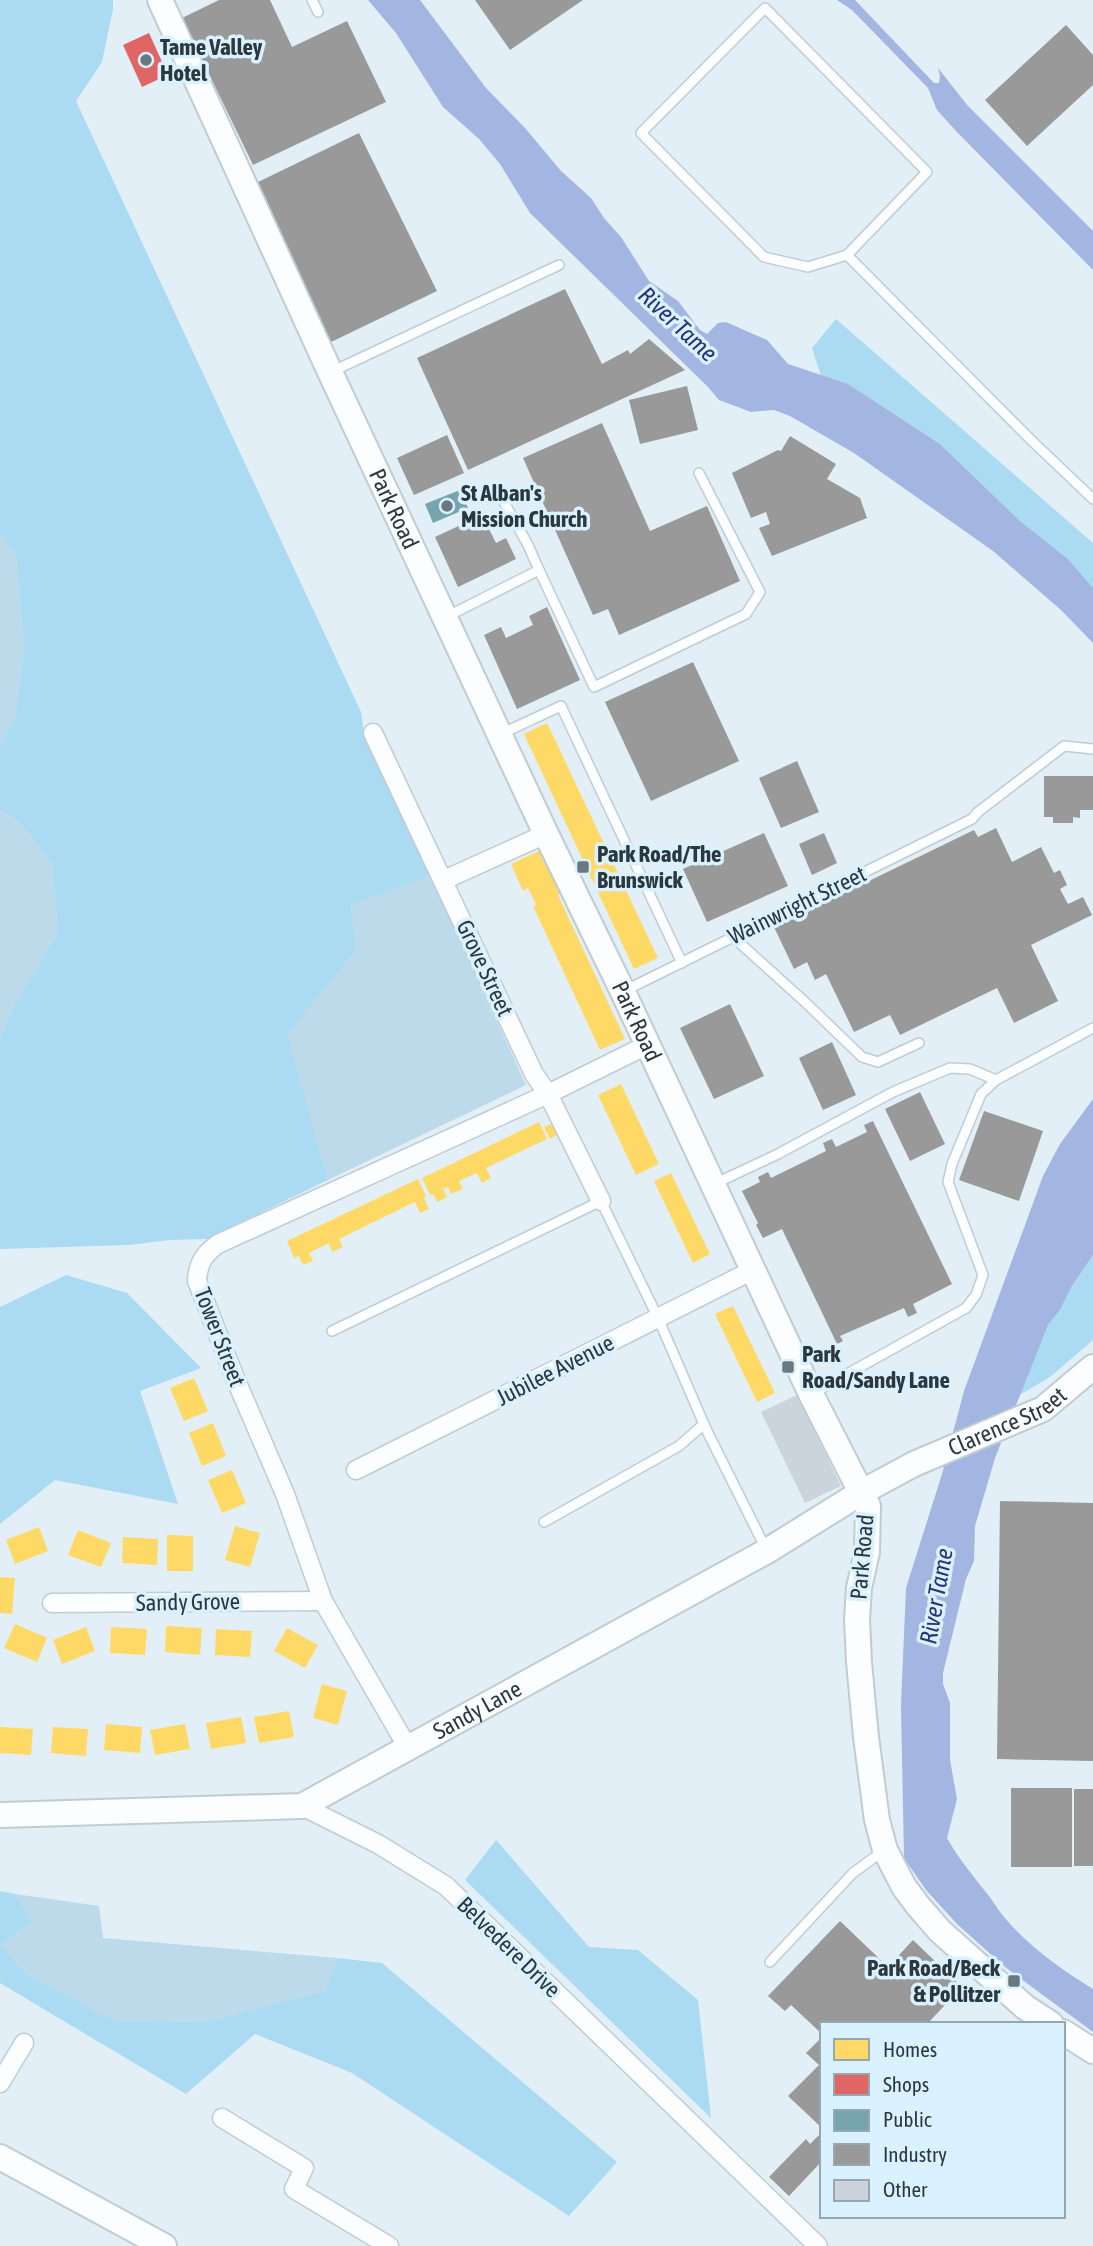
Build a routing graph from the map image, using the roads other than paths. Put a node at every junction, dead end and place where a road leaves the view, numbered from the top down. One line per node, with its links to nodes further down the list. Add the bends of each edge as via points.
1 (312, 0): 3 (lane)
2 (163, 1): 6 (main road, Park Road)
3 (318, 12)
4 (847, 256): 4 (lane, via 808,267 764,257 641,133 765,8 927,172); 8 (lane)
5 (559, 265): 6 (lane)
6 (330, 372): 11 (main road, Park Road)
7 (699, 472): 10 (lane, via 760,592 746,614 594,687)
8 (1093, 499)
9 (504, 502): 10 (lane)
10 (538, 570): 11 (lane)
11 (445, 618): 13 (main road, Park Road)
12 (373, 733): 16 (street, Grove Street)
13 (500, 735): 15 (main road, Park Road); 18 (lane, via 561,706)
14 (1093, 749): 17 (lane, Wainwright Street, via 1064,746 972,819)
15 (546, 834): 16 (street); 19 (main road, Park Road)
16 (444, 880): 24 (street, Grove Street, via 534,1074)
17 (733, 937): 18 (lane, Wainwright Street); 21 (lane, via 862,1058 878,1062)
18 (682, 962): 19 (lane, Wainwright Street)
19 (623, 992): 22 (main road, Park Road)
20 (1093, 1028): 23 (lane)
21 (919, 1043)
22 (648, 1045): 24 (street, Tower Street); 25 (main road, Park Road)
23 (996, 1080): 25 (lane, via 970,1069 950,1068 893,1092); 31 (lane, via 981,1094 948,1182 983,1275 976,1295 966,1308)
24 (548, 1094): 26 (street, Grove Street); 38 (street, Tower Street, via 218,1244 199,1264 197,1281 285,1494)
25 (713, 1184): 27 (main road, Park Road)
26 (601, 1201): 28 (lane); 29 (lane)
27 (753, 1270): 28 (street, Jubilee Avenue); 31 (main road, Park Road)
28 (658, 1318): 32 (lane); 34 (street, Jubilee Avenue)
29 (332, 1331)
30 (1093, 1367): 33 (main road, Clarence Street, via 1043,1409)
31 (811, 1394): 35 (main road, Park Road)
32 (704, 1424): 36 (lane, via 679,1447); 37 (lane)
33 (914, 1464): 35 (main road, Sandy Lane)
34 (356, 1469)
35 (862, 1492): 37 (main road, Sandy Lane); 43 (main road, Park Road, via 869,1521 857,1619 859,1662 871,1778)
36 (544, 1521)
37 (767, 1551): 40 (main road, Sandy Lane)
38 (323, 1601): 39 (street, Sandy Grove); 40 (street, Tower Street)
39 (52, 1603)
40 (408, 1748): 41 (main road, Sandy Lane)
41 (302, 1806): 42 (main road, Sandy Lane); 54 (street, Belvedere Drive, via 378,1844 446,1886)
42 (0, 1815)
43 (885, 1850): 44 (lane, via 853,1873); 45 (main road, Park Road, via 904,1887 940,1931)
44 (770, 1962)
45 (1048, 2022)
46 (1065, 2033): 48 (main road)
47 (24, 2043): 49 (street)
48 (1093, 2051)
49 (0, 2082)
50 (222, 2118): 53 (street, via 304,2168 294,2189)
51 (0, 2157): 52 (main road)
52 (164, 2246)
53 (389, 2246)
54 (818, 2246)

